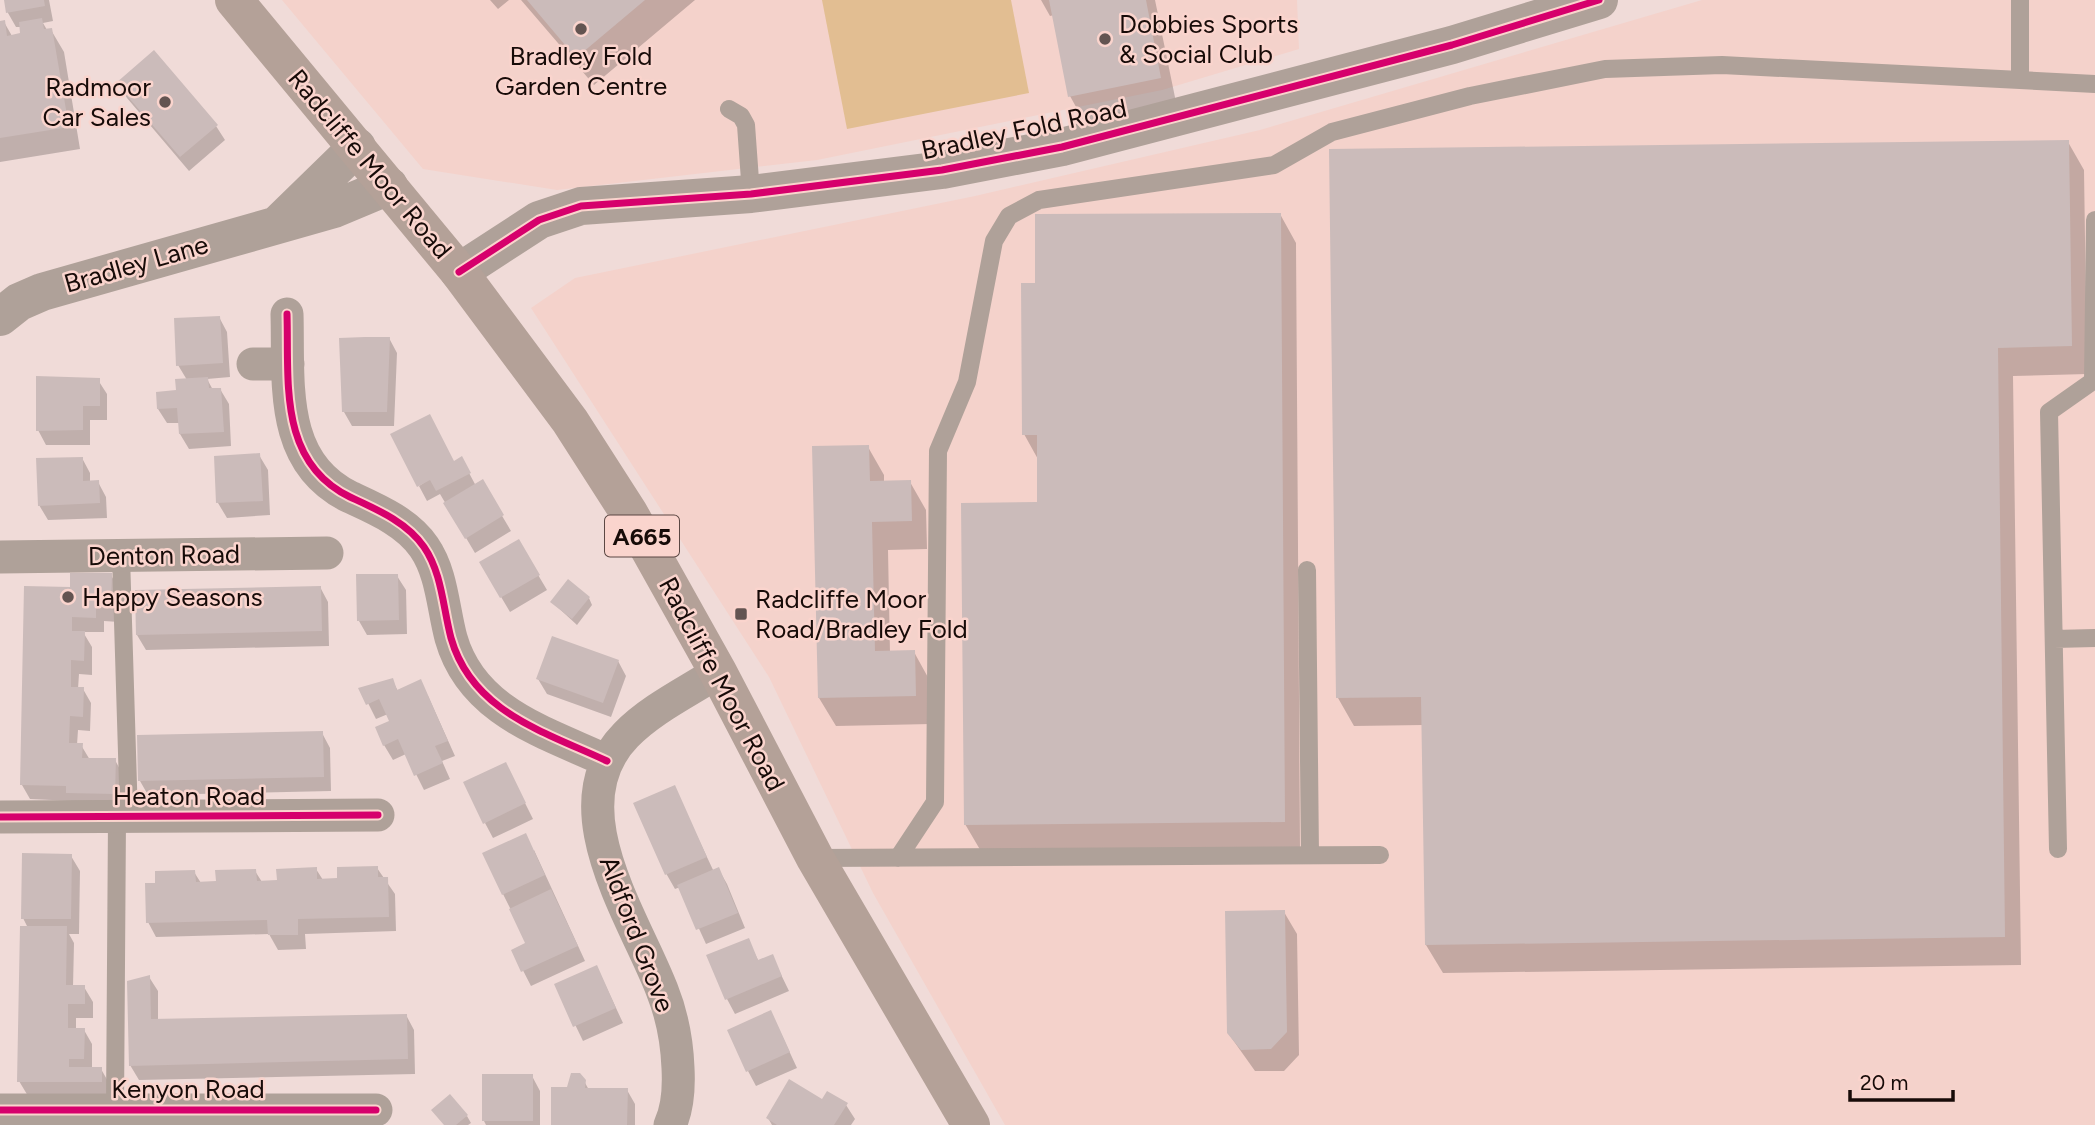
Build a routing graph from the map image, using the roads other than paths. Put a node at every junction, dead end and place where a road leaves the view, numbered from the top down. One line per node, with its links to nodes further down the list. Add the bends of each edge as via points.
1 (233, 0): 7 (main road, Radcliffe Moor Road / A665)
2 (1599, 0): 9 (street, Bradley Fold Road, via 1452,45 1062,147 942,170)
3 (2020, 0): 4 (lane)
4 (2020, 80): 5 (lane); 33 (lane, via 1722,65 1605,69 1470,96 1332,132 1274,165 1039,200 1009,216 994,241 967,382 938,452 935,802)
5 (2095, 85)
6 (729, 109): 9 (lane, via 746,125)
7 (357, 147): 8 (main road, Radcliffe Moor Road / A665); 11 (street, Bradley Lane)
8 (388, 186): 11 (street, Bradley Lane, via 334,209); 12 (main road, Radcliffe Moor Road / A665)
9 (751, 194): 12 (street, Bradley Fold Road, via 581,206 539,220)
10 (2095, 220): 17 (lane)
11 (278, 223): 14 (street, Bradley Lane, via 42,292)
12 (459, 272): 24 (main road, Radcliffe Moor Road / A665, via 570,421 629,513)
13 (286, 314): 16 (street)
14 (0, 317)
15 (253, 364): 16 (street)
16 (288, 364): 25 (street, via 293,427 301,451 334,489 385,514 423,546 435,570 452,640 481,692 523,722)
17 (2094, 381): 23 (lane, via 2049,411)
18 (327, 553): 19 (street, Denton Road)
19 (121, 556): 20 (street, Denton Road); 28 (lane)
20 (0, 557)
21 (1307, 570): 30 (lane)
22 (2095, 638): 23 (lane)
23 (2054, 639): 29 (lane)
24 (718, 672): 25 (street, Aldford Grove, via 626,735); 32 (main road, Radcliffe Moor Road / A665)
25 (607, 761): 38 (street, Aldford Grove, via 598,802 599,831 608,867 672,1021 679,1088)
26 (378, 815): 28 (street, Heaton Road)
27 (0, 817): 28 (street, Heaton Road)
28 (123, 818): 35 (lane)
29 (2058, 849)
30 (1310, 855): 31 (lane); 33 (lane)
31 (1380, 855)
32 (815, 858): 33 (lane); 39 (main road, Radcliffe Moor Road / A665)
33 (898, 858)
34 (0, 1110): 37 (street, Kenyon Road)
35 (115, 1110): 36 (street, Kenyon Road); 37 (street, Kenyon Road)
36 (376, 1110)
37 (56, 1117)
38 (674, 1124)
39 (971, 1125)

